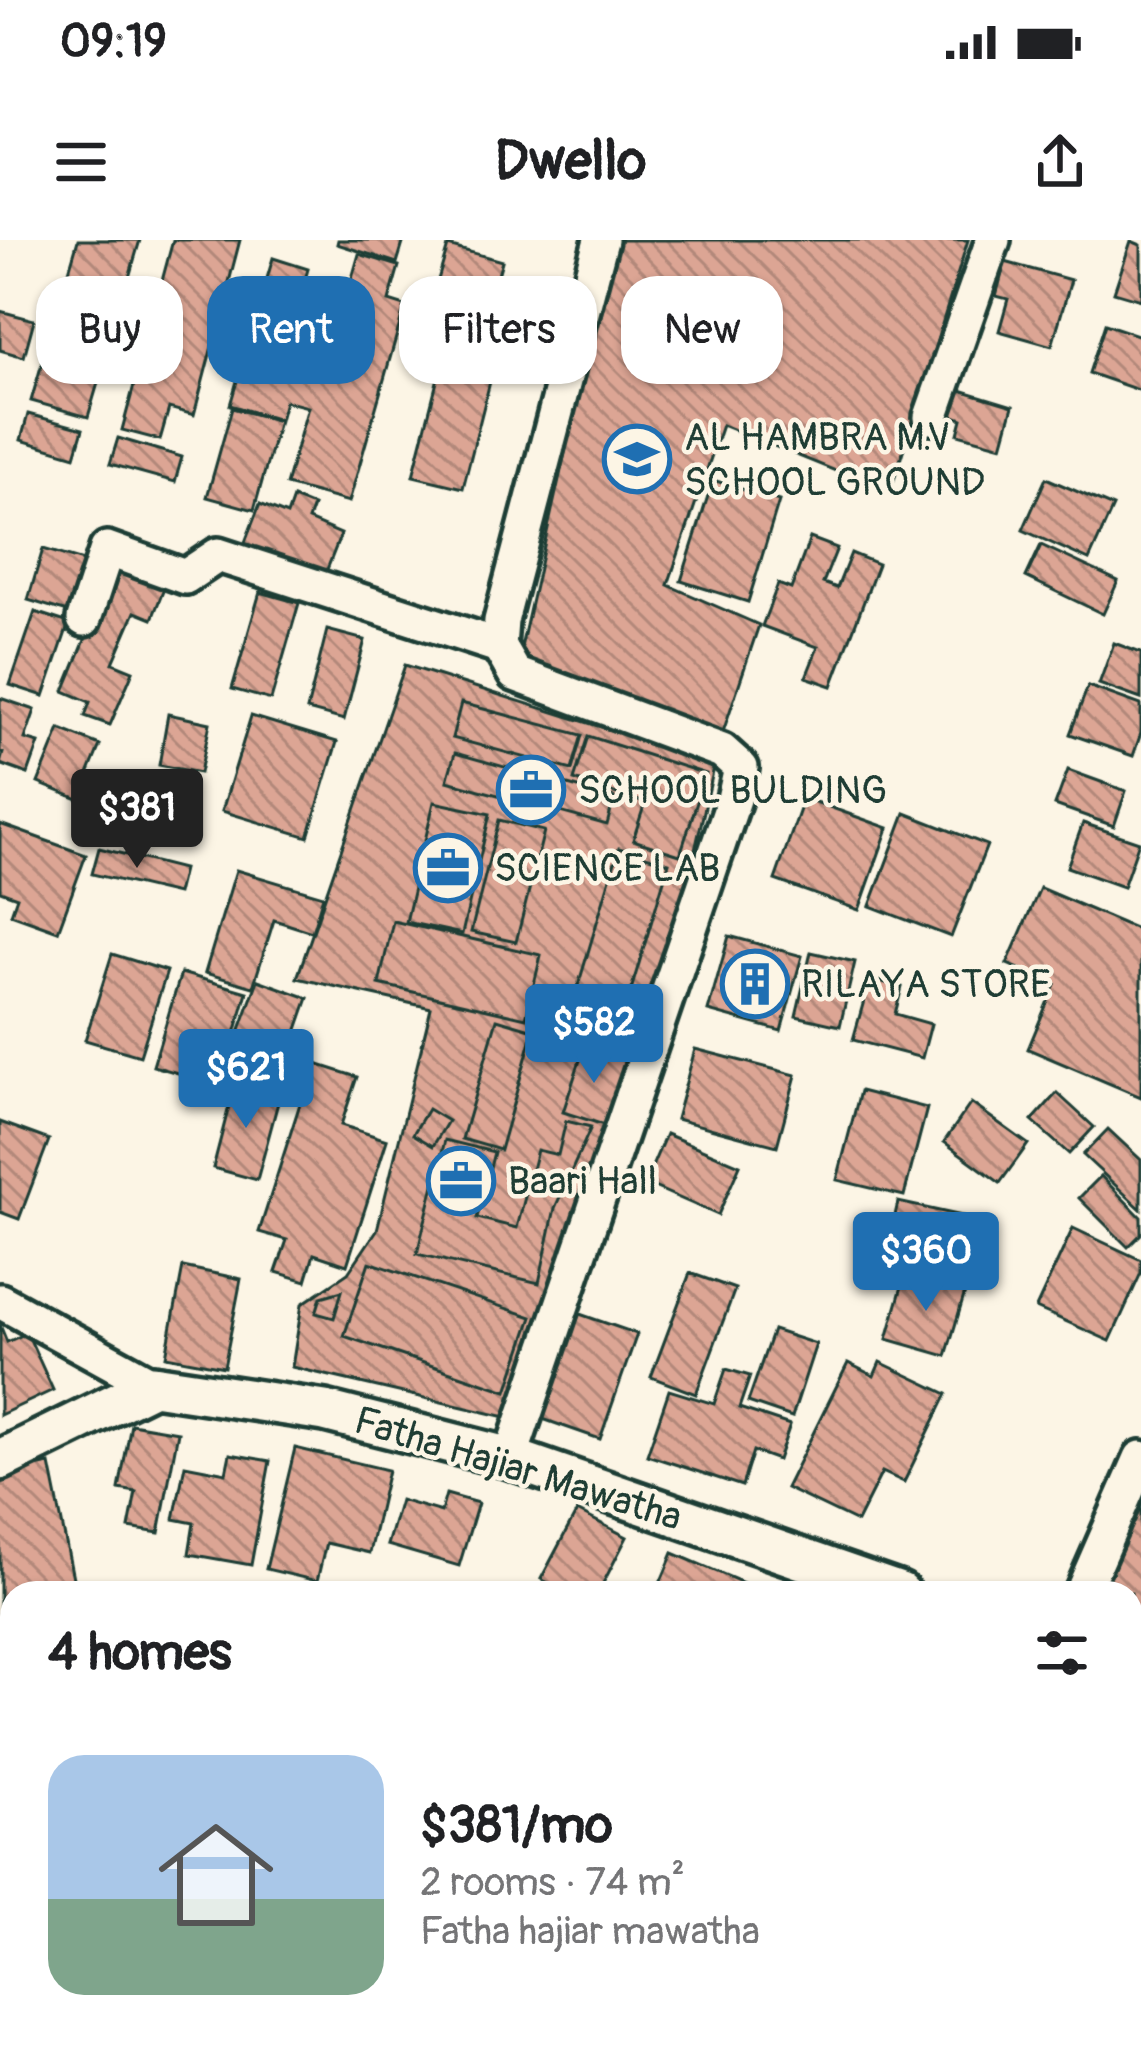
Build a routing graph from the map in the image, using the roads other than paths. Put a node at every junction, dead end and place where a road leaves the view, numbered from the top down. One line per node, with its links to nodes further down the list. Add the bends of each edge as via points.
1 (601, 240): 5 (street)
2 (993, 240): 3 (street)
3 (931, 417)
4 (84, 619): 5 (street, via 107,549 185,577 218,555)
5 (499, 646): 8 (street, via 515,674 722,751 741,768)
6 (0, 1301): 7 (street)
7 (153, 1385): 8 (street, Fatha Hajiar Mawatha, via 325,1411); 10 (street)
8 (510, 1458): 11 (street, Fatha Hajiar Mawatha)
9 (1141, 1458): 12 (street)
10 (0, 1460)
11 (865, 1581)
12 (1087, 1581)

